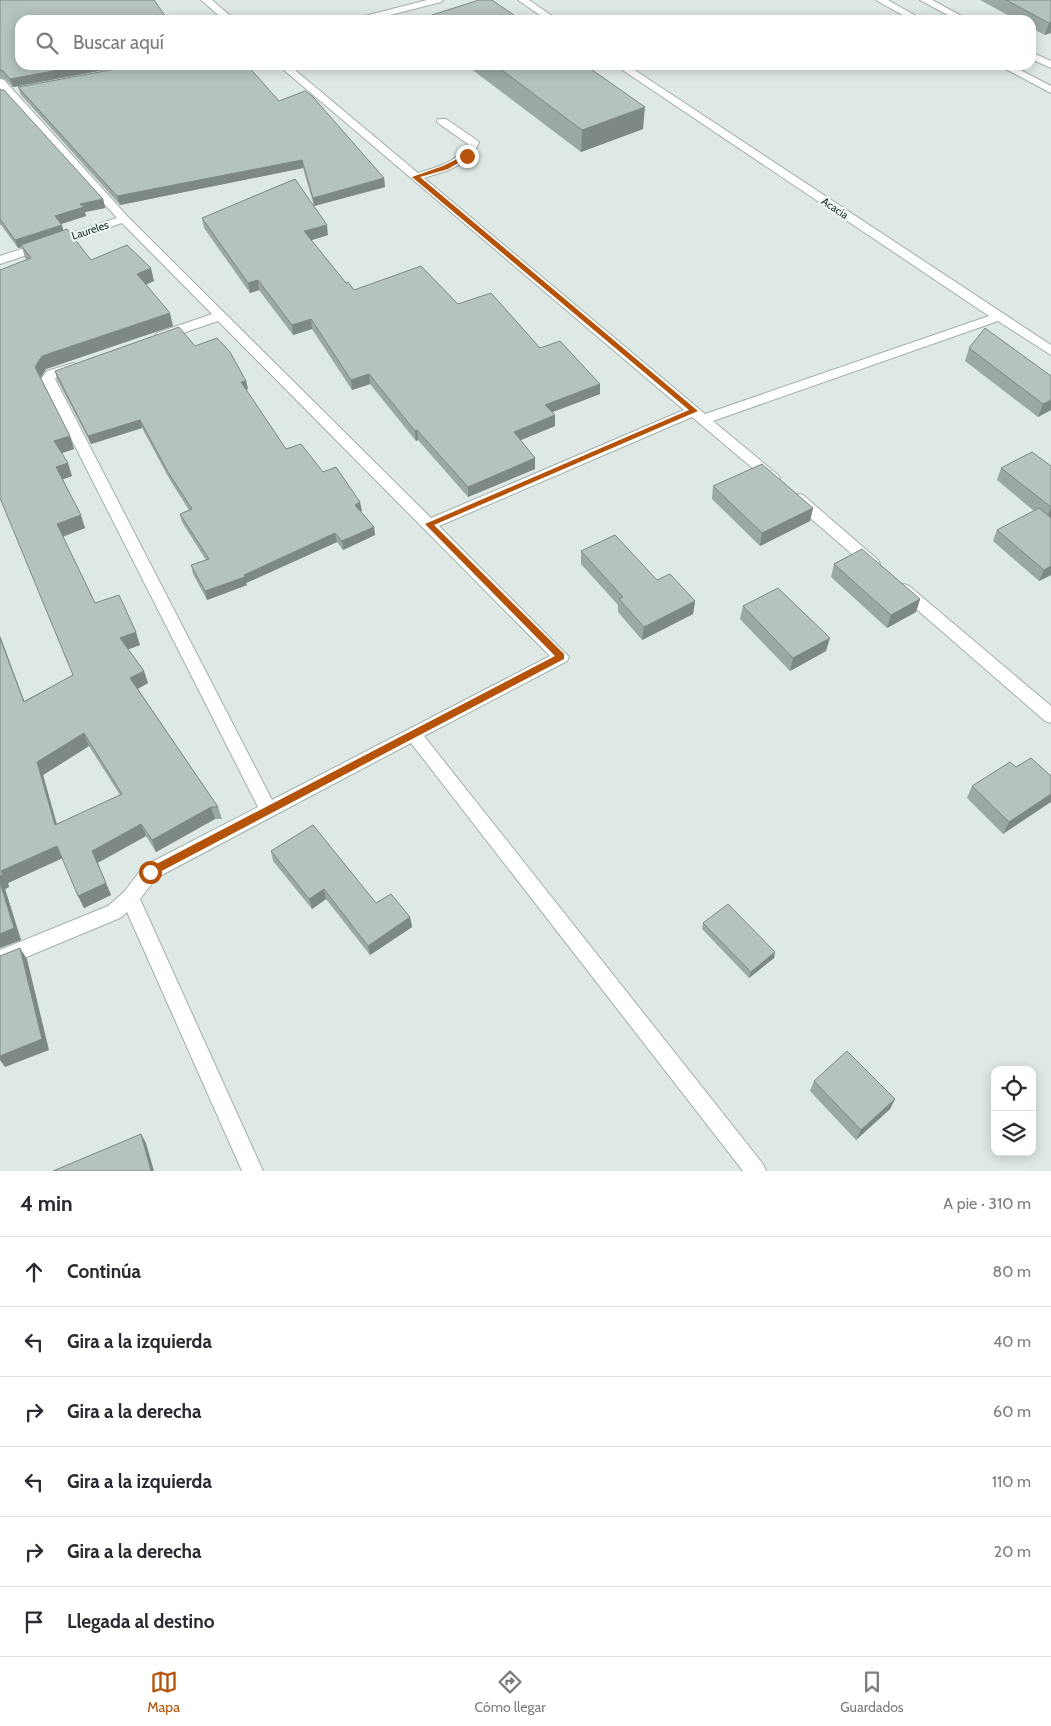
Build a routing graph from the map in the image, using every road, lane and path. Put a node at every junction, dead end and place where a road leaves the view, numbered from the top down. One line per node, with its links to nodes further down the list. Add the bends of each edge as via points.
1 (206, 0): 6 (street)
2 (438, 0): 7 (street)
3 (523, 0): 8 (street)
4 (881, 0): 9 (street)
5 (925, 0): 10 (street)
6 (224, 15)
7 (380, 15)
8 (546, 15)
9 (909, 15)
10 (954, 15)
11 (1036, 58): 12 (street)
12 (1051, 65)
13 (289, 70): 20 (street)
14 (628, 70): 24 (street, Acacia)
15 (1014, 70): 17 (street)
16 (0, 82): 18 (street)
17 (1048, 86)
18 (9, 93): 21 (street)
19 (442, 120): 20 (street, via 474,143 467,156 446,168)
20 (416, 177): 28 (street)
21 (124, 219): 22 (street, Laureles); 23 (street)
22 (0, 260)
23 (220, 316): 25 (street); 29 (street)
24 (998, 317): 26 (street, Acacia); 28 (street)
25 (146, 342)
26 (1051, 351)
27 (90, 361): 32 (street, via 52,374 48,379)
28 (699, 415): 29 (street); 30 (street)
29 (429, 524): 31 (street, via 561,657)
30 (1051, 716)
31 (413, 734): 32 (street); 36 (street)
32 (268, 810): 33 (street, via 150,872)
33 (130, 898): 34 (street, via 114,912); 35 (street)
34 (0, 959)
35 (253, 1171)
36 (756, 1171)

